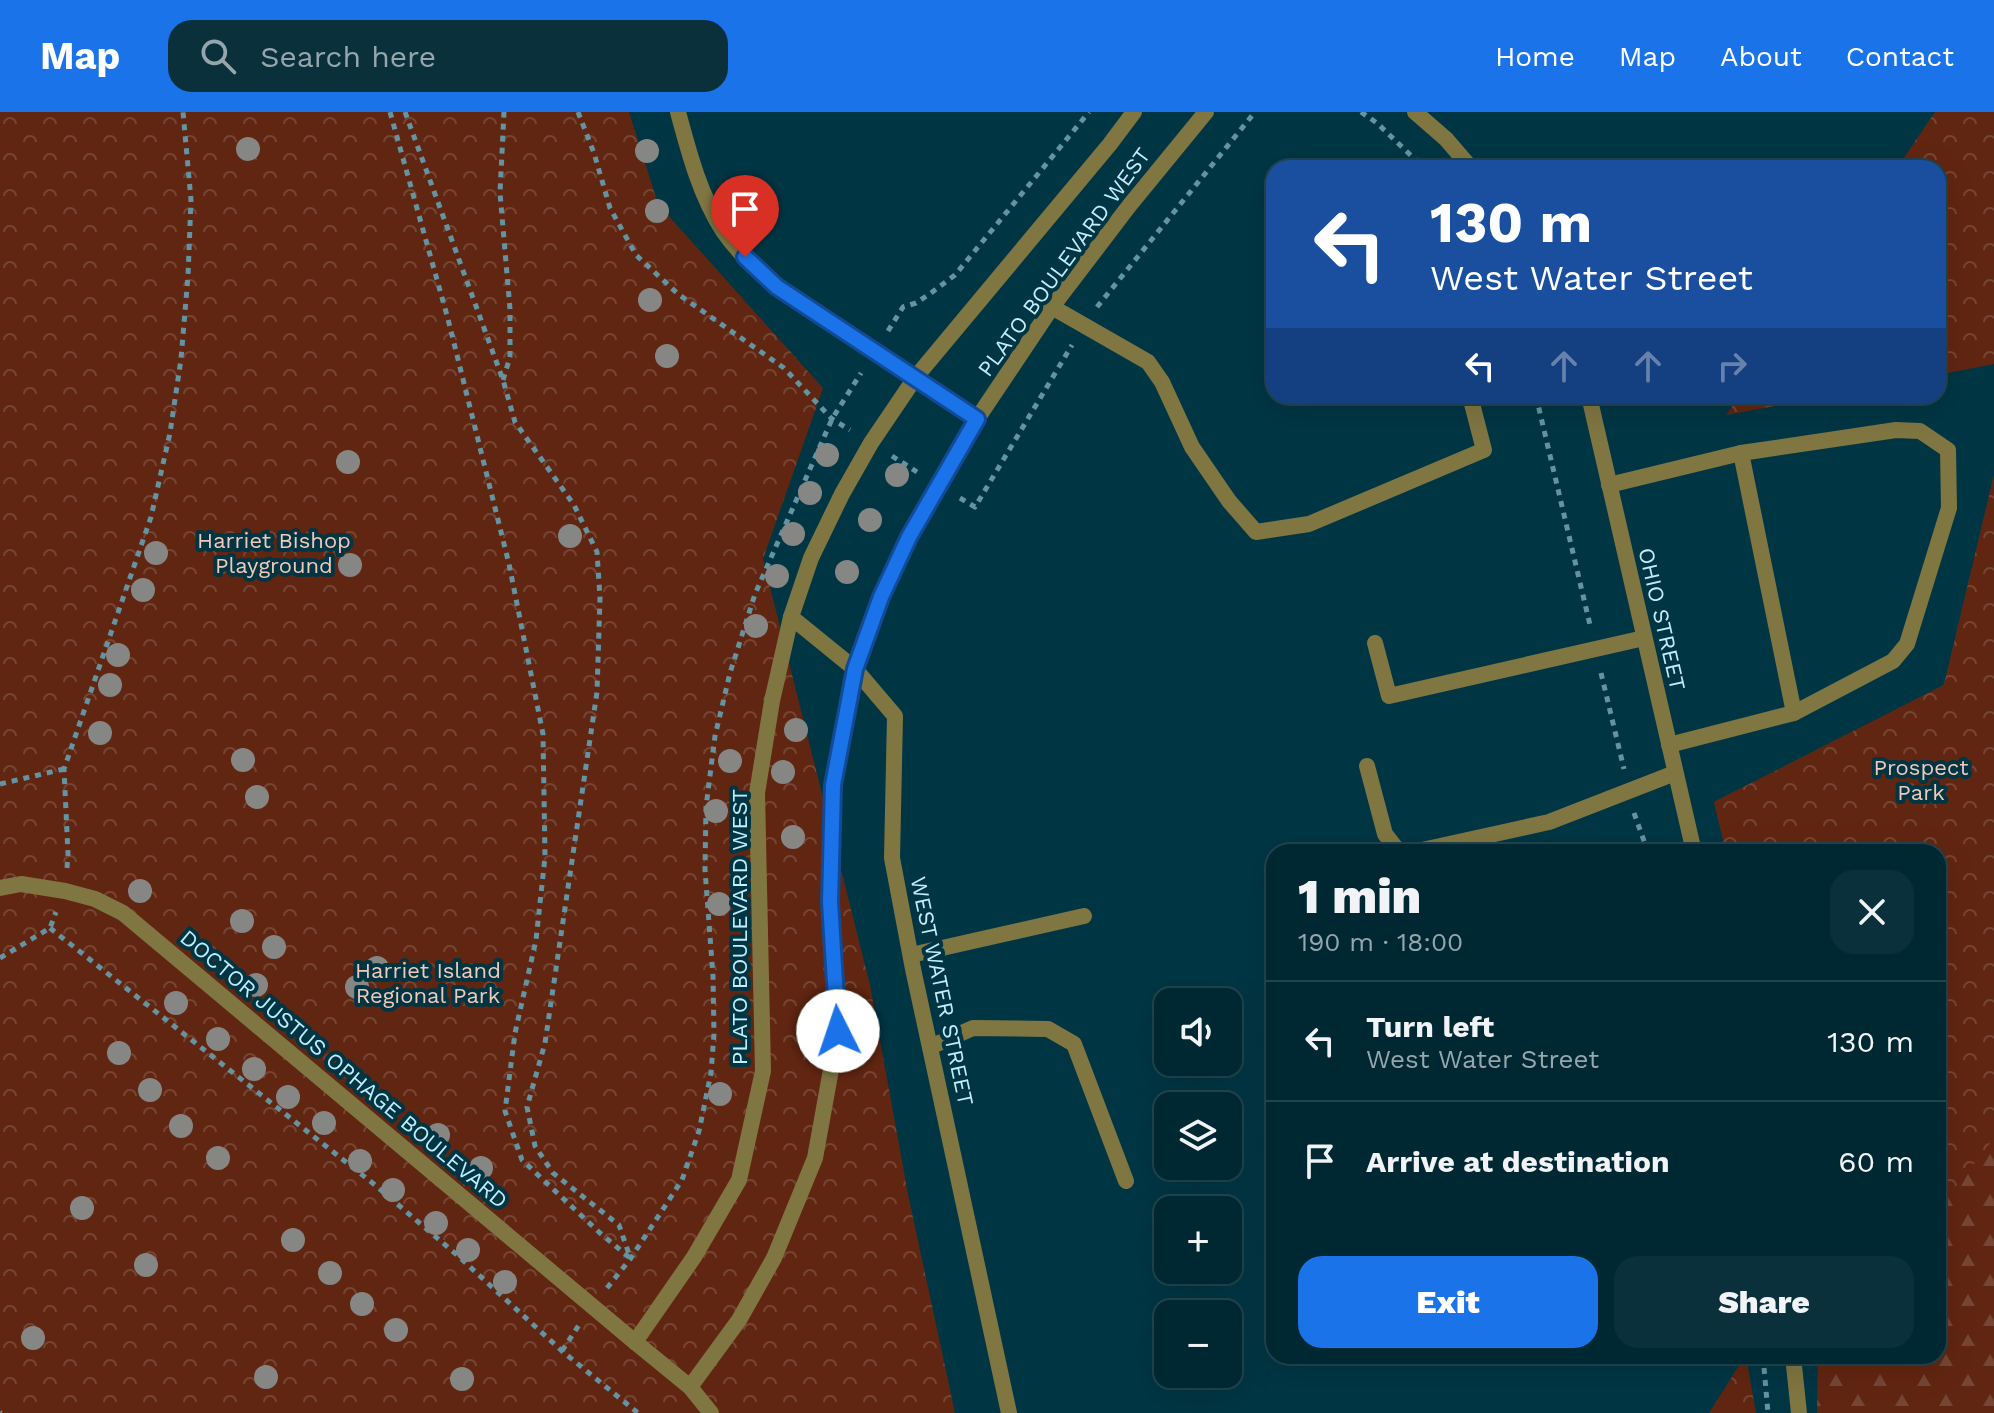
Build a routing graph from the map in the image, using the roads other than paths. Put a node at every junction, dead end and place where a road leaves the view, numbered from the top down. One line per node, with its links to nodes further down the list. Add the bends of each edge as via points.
1 (678, 112): 7 (street, via 708,203 745,257 777,287)
2 (1134, 112): 7 (street, PLATO BOULEVARD WEST)
3 (1206, 112): 6 (street, PLATO BOULEVARD WEST)
4 (1415, 112): 5 (street)
5 (1464, 160)
6 (1052, 307): 8 (street, via 1148,362 1192,447 1256,532 1309,524 1484,450); 10 (street, PLATO BOULEVARD WEST)
7 (915, 378): 10 (street); 13 (street, PLATO BOULEVARD WEST, via 842,494 811,558)
8 (1472, 404)
9 (1591, 404): 12 (street, OHIO STREET)
10 (977, 419): 16 (street, PLATO BOULEVARD WEST, via 909,537)
11 (1741, 453): 12 (street); 17 (street); 17 (street, via 1896,430 1920,431 1948,450 1949,508 1907,644 1893,661)
12 (1609, 485): 14 (street, OHIO STREET)
13 (791, 617): 16 (street, WEST WATER STREET); 29 (street, PLATO BOULEVARD WEST, via 757,793 763,1071 739,1180)
14 (1644, 638): 15 (street, via 1389,696); 18 (street, OHIO STREET)
15 (1375, 643)
16 (855, 669): 26 (street, WEST WATER STREET, via 895,716 892,858); 31 (street, PLATO BOULEVARD WEST, via 833,785 830,902 838,1031 815,1158 774,1258 739,1320)
17 (1794, 713): 18 (street)
18 (1669, 745): 20 (street, OHIO STREET)
19 (1367, 766): 21 (street, via 1385,834)
20 (1675, 773): 22 (street, via 1549,822); 23 (street, OHIO STREET)
21 (1393, 844)
22 (1449, 844)
23 (1692, 844)
24 (0, 888): 29 (street, DOCTOR JUSTUS OPHAGE BOULEVARD, via 21,884 65,891 123,913)
25 (1084, 916): 26 (street)
26 (911, 955): 27 (street, WEST WATER STREET)
27 (930, 1047): 28 (street, via 973,1028 1048,1029 1074,1044); 33 (street, WEST WATER STREET)
28 (1126, 1181)
29 (635, 1342): 31 (street, DOCTOR JUSTUS OPHAGE BOULEVARD)
30 (1794, 1364): 34 (street)
31 (690, 1387): 32 (street, DOCTOR JUSTUS OPHAGE BOULEVARD)
32 (711, 1413)
33 (1009, 1413)
34 (1799, 1413)

